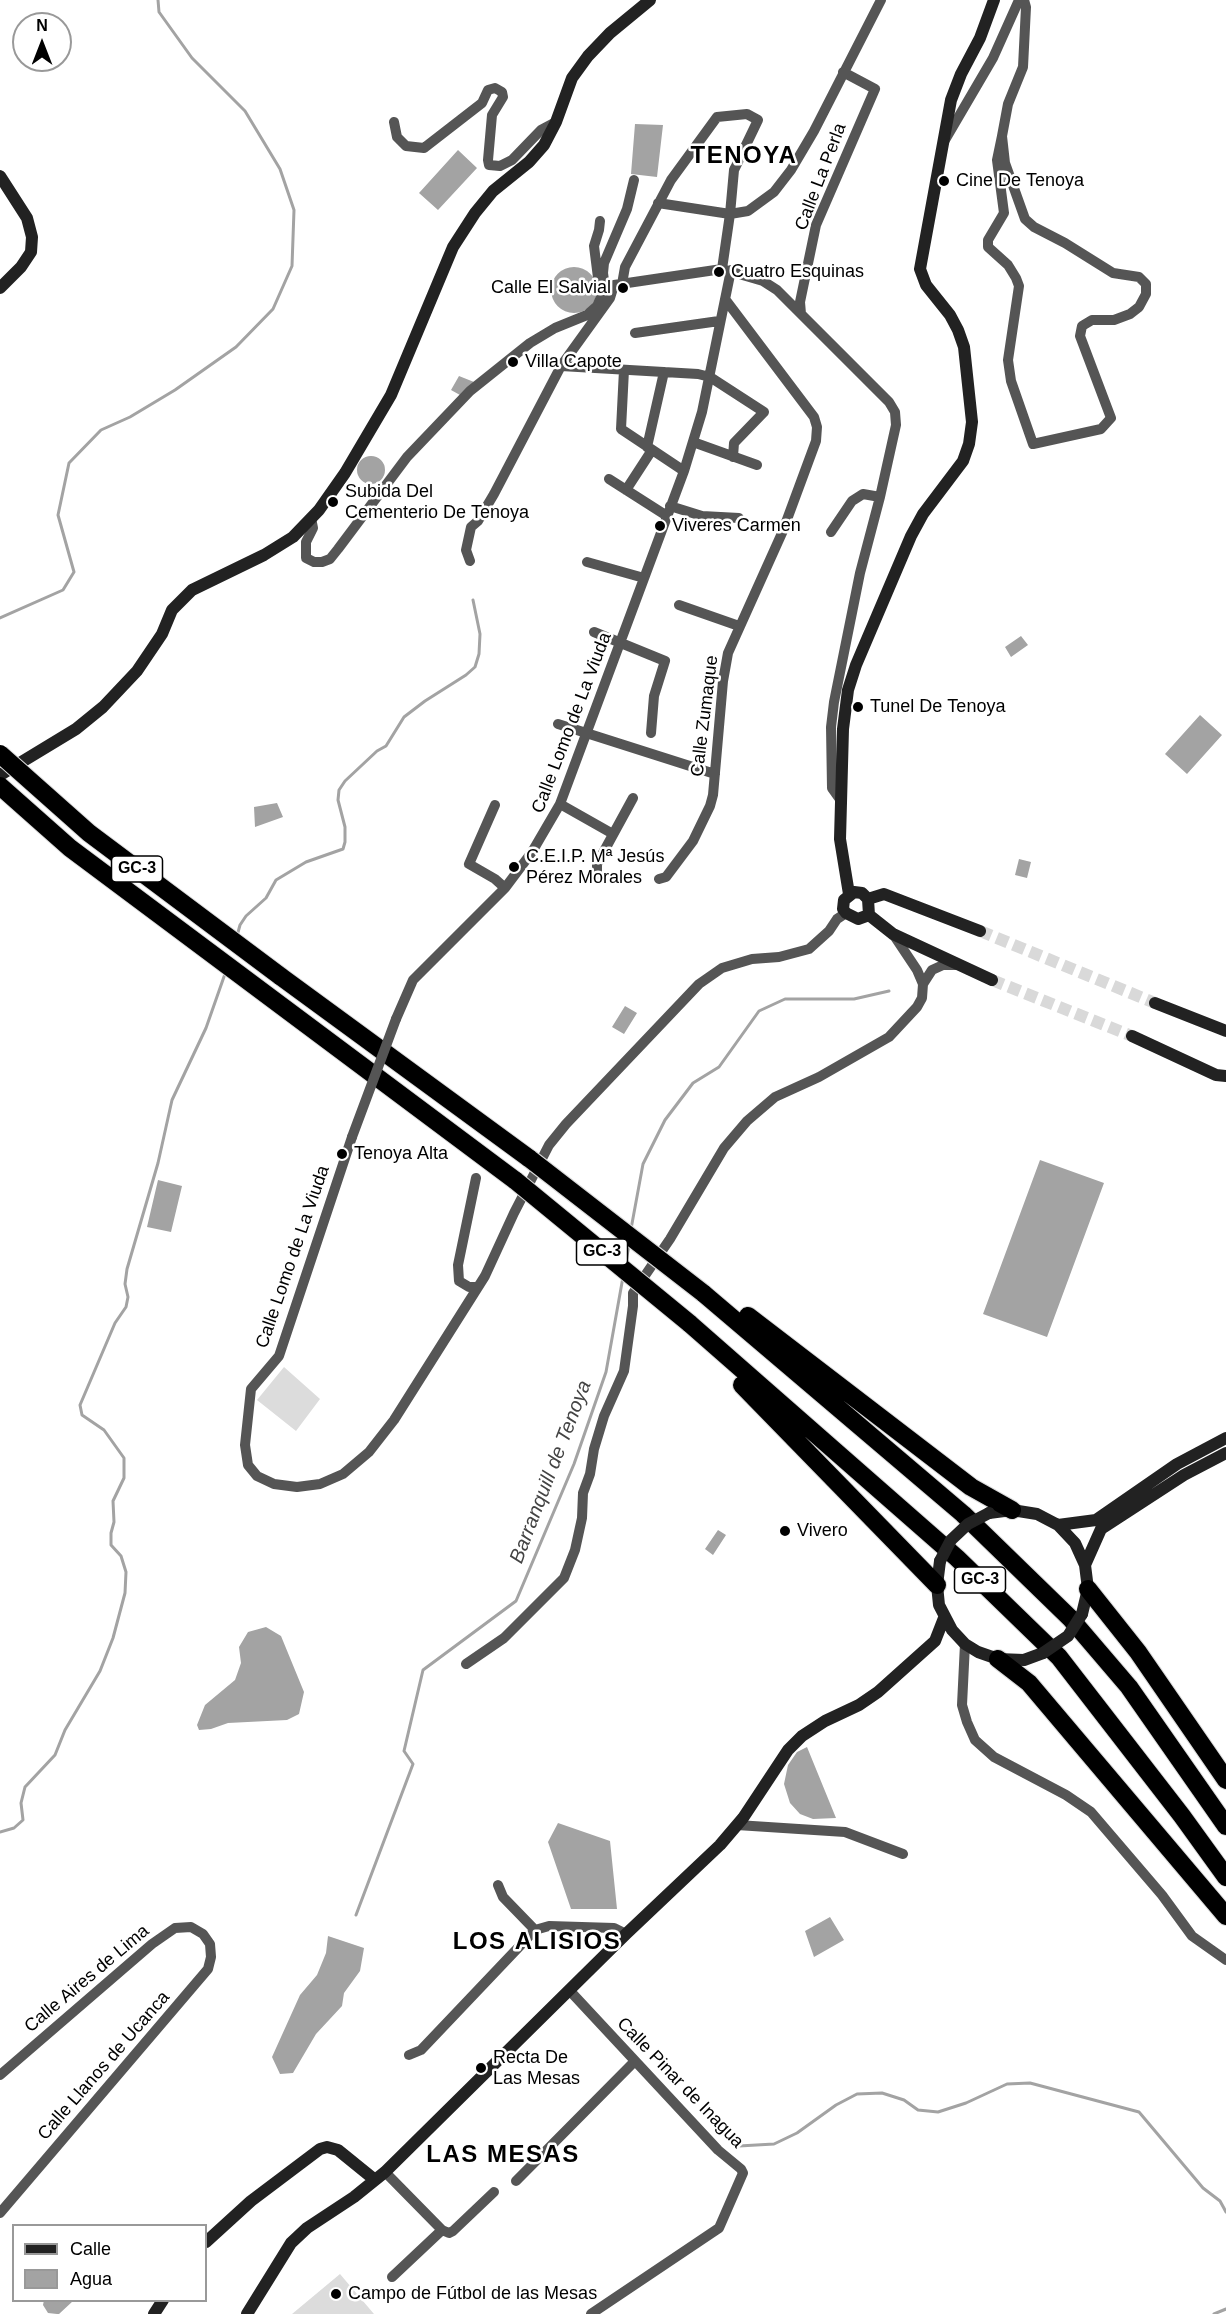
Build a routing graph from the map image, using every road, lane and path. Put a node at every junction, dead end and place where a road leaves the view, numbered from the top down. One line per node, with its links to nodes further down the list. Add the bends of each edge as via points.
1 (650, 0): 8 (main road, via 588,56 572,78)
2 (881, 0): 6 (street)
3 (994, 0): 10 (main road, via 951,100)
4 (1018, 0): 10 (street, via 993,58)
5 (1024, 0): 9 (street, via 1023,67 1008,104)
6 (843, 72): 14 (street, via 814,131 774,192 748,211); 20 (street, Calle La Perla, via 875,89 816,225)
7 (394, 122): 8 (street, via 398,137 406,146 424,148 482,103 488,90 495,88 503,98 492,115 488,160 489,165 500,166)
8 (556, 122): 36 (main road, via 530,162 493,192 453,247 391,395 345,473)
9 (1002, 136): 9 (street, via 997,160 1004,213 988,247 1008,265 1018,286 1008,360 1011,381 1033,444 1101,429 1111,418 1080,336 1082,326 1130,314 1143,301 1146,284 1139,277 1113,273 1025,219 1005,163)
10 (941, 149): 54 (main road, via 920,269 926,285 950,315 963,347 972,422 969,444 963,461 911,536 856,665 843,729)
11 (0, 176): 17 (main road, via 27,218 32,237 31,252)
12 (634, 180): 18 (street, via 627,209 604,263 603,273)
13 (658, 203): 14 (street); 14 (street, Calle Lomo de La Viuda, via 717,117 747,114 758,120 734,170); 18 (street)
14 (730, 214): 16 (street, Calle Lomo de La Viuda)
15 (600, 221): 18 (street, via 594,246)
16 (726, 269): 18 (street); 19 (street, Calle Lomo de La Viuda); 20 (street, via 763,281)
17 (0, 288)
18 (611, 288): 23 (street, via 610,298); 36 (street, via 587,315 530,343 470,391 406,457 330,559 322,562 306,558 306,542 313,528)
19 (725, 299): 21 (street, Calle Lomo de La Viuda); 43 (street, Calle Zumaque, via 814,417 817,427 816,441 782,533)
20 (801, 314): 34 (street, via 896,412)
21 (719, 321): 22 (street); 26 (street, Calle Lomo de La Viuda)
22 (635, 333)
23 (561, 366): 24 (street); 39 (street, via 495,494 471,527 466,550)
24 (624, 370): 25 (street); 28 (street, via 621,429)
25 (664, 372): 26 (street); 28 (street)
26 (710, 377): 27 (street, Calle Lomo de La Viuda); 29 (street, via 764,412 734,443)
27 (693, 442): 29 (street); 31 (street, Calle Lomo de La Viuda)
28 (650, 448): 31 (street); 33 (street)
29 (733, 457): 30 (street)
30 (757, 465)
31 (684, 471): 35 (street, Calle Lomo de La Viuda)
32 (609, 479): 33 (street)
33 (626, 490): 35 (street)
34 (880, 497): 38 (street, via 863,494 852,501); 54 (street, via 860,573 831,727 832,788)
35 (669, 511): 37 (street); 41 (street, Calle Lomo de La Viuda)
36 (311, 518): 51 (main road, via 293,537 264,555 192,590 172,610 162,634 137,671 103,708)
37 (740, 518)
38 (831, 532)
39 (470, 561)
40 (587, 562): 41 (street)
41 (644, 578): 45 (street, Calle Lomo de La Viuda)
42 (680, 605): 43 (street)
43 (740, 626): 50 (street, Calle Zumaque, via 728,654 723,681)
44 (594, 632): 45 (street)
45 (620, 644): 47 (street, via 665,661 654,696); 48 (street, Calle Lomo de La Viuda)
46 (558, 724): 48 (street)
47 (651, 733)
48 (586, 734): 50 (street); 55 (street, Calle Lomo de La Viuda)
49 (0, 754): 76 (highway, GC-3, bridge, via 89,833)
50 (715, 774): 59 (street, Calle Zumaque, via 710,806 693,840 666,877)
51 (0, 776)
52 (0, 786): 77 (highway, GC-3, bridge, via 70,848 516,1181)
53 (633, 798): 57 (street)
54 (842, 802): 61 (main road, via 840,839)
55 (560, 804): 57 (street); 60 (street, Calle Lomo de La Viuda)
56 (495, 805): 60 (street, via 469,864)
57 (613, 834): 58 (street, via 597,864)
58 (597, 875)
59 (659, 879)
60 (505, 888): 75 (street, Calle Lomo de La Viuda, bridge, via 413,980 396,1018 279,1356 251,1389 245,1445 248,1465 257,1476 274,1484 297,1487 320,1484 343,1474 369,1452 394,1420)
61 (849, 894): 62 (main road, via 858,892); 63 (main road, via 843,905)
62 (868, 899): 64 (main road); 65 (main road, via 884,894)
63 (846, 913): 64 (main road, via 858,919); 75 (street, via 809,949 722,968 699,984 549,1145)
64 (869, 915): 66 (main road)
65 (980, 931)
66 (893, 934): 67 (main road); 69 (street)
67 (959, 965): 68 (main road); 69 (street, via 932,970)
68 (992, 980)
69 (923, 984): 90 (street, via 917,1007 889,1037 775,1097 747,1121 724,1149 633,1293 624,1371 597,1438 575,1550 564,1578 504,1638)
70 (1155, 1003): 71 (main road)
71 (1226, 1030)
72 (1132, 1036): 73 (main road)
73 (1226, 1076)
74 (476, 1178): 75 (street, via 458,1265 459,1281)
75 (476, 1287)
76 (705, 1288): 80 (highway, via 972,1487); 94 (highway, GC-3, via 963,1514 1070,1618 1129,1687)
77 (686, 1327): 83 (highway); 96 (highway, GC-3, via 957,1558 1059,1657)
78 (1226, 1438): 81 (main road, via 1177,1464 1096,1520)
79 (1226, 1453): 82 (main road, via 1184,1475 1101,1529)
80 (1012, 1510): 81 (main road, via 1036,1514); 83 (main road, bridge, via 989,1513 968,1524 951,1540 940,1561)
81 (1058, 1525): 82 (main road, via 1075,1543)
82 (1085, 1565): 84 (main road)
83 (937, 1585): 85 (main road)
84 (1088, 1589): 89 (main road, bridge, via 1082,1614 1068,1636 1024,1660); 92 (highway, via 1138,1653)
85 (944, 1618): 86 (main road); 87 (main road)
86 (935, 1641): 87 (main road); 93 (main road, via 878,1692 802,1736 776,1766)
87 (962, 1641): 88 (main road); 91 (street)
88 (978, 1653): 89 (main road); 91 (street)
89 (998, 1659): 98 (highway, via 1029,1683)
90 (466, 1664)
91 (964, 1668): 102 (street, via 962,1705 975,1740 994,1757 1091,1812 1192,1936)
92 (1226, 1780)
93 (737, 1825): 95 (street, via 845,1832); 101 (main road)
94 (1226, 1826)
95 (903, 1854)
96 (1226, 1877)
97 (498, 1886): 99 (street, via 503,1897)
98 (1226, 1916)
99 (535, 1930): 101 (street, via 549,1926 614,1928); 104 (street, via 421,2050)
100 (203, 1934): 106 (street, Calle Aires de Lima, via 191,1928 175,1928 166,1934); 111 (street, Calle Llanos de Ucanca, via 210,1944 208,1969)
101 (626, 1934): 103 (main road)
102 (1226, 1960)
103 (570, 1991): 105 (street, Calle Pinar de Inagua); 107 (main road)
104 (408, 2055)
105 (635, 2061): 109 (street); 116 (street, Calle Pinar de Inagua, via 718,2150 741,2169 743,2178 719,2228)
106 (0, 2075)
107 (385, 2172): 108 (main road); 112 (street)
108 (375, 2180): 113 (main road, via 338,2150 320,2149 251,2201); 115 (main road, via 291,2243)
109 (516, 2181)
110 (494, 2192): 112 (street, via 453,2231)
111 (0, 2212)
112 (442, 2230): 114 (street)
113 (207, 2241)
114 (392, 2277)
115 (247, 2314)
116 (591, 2314)

